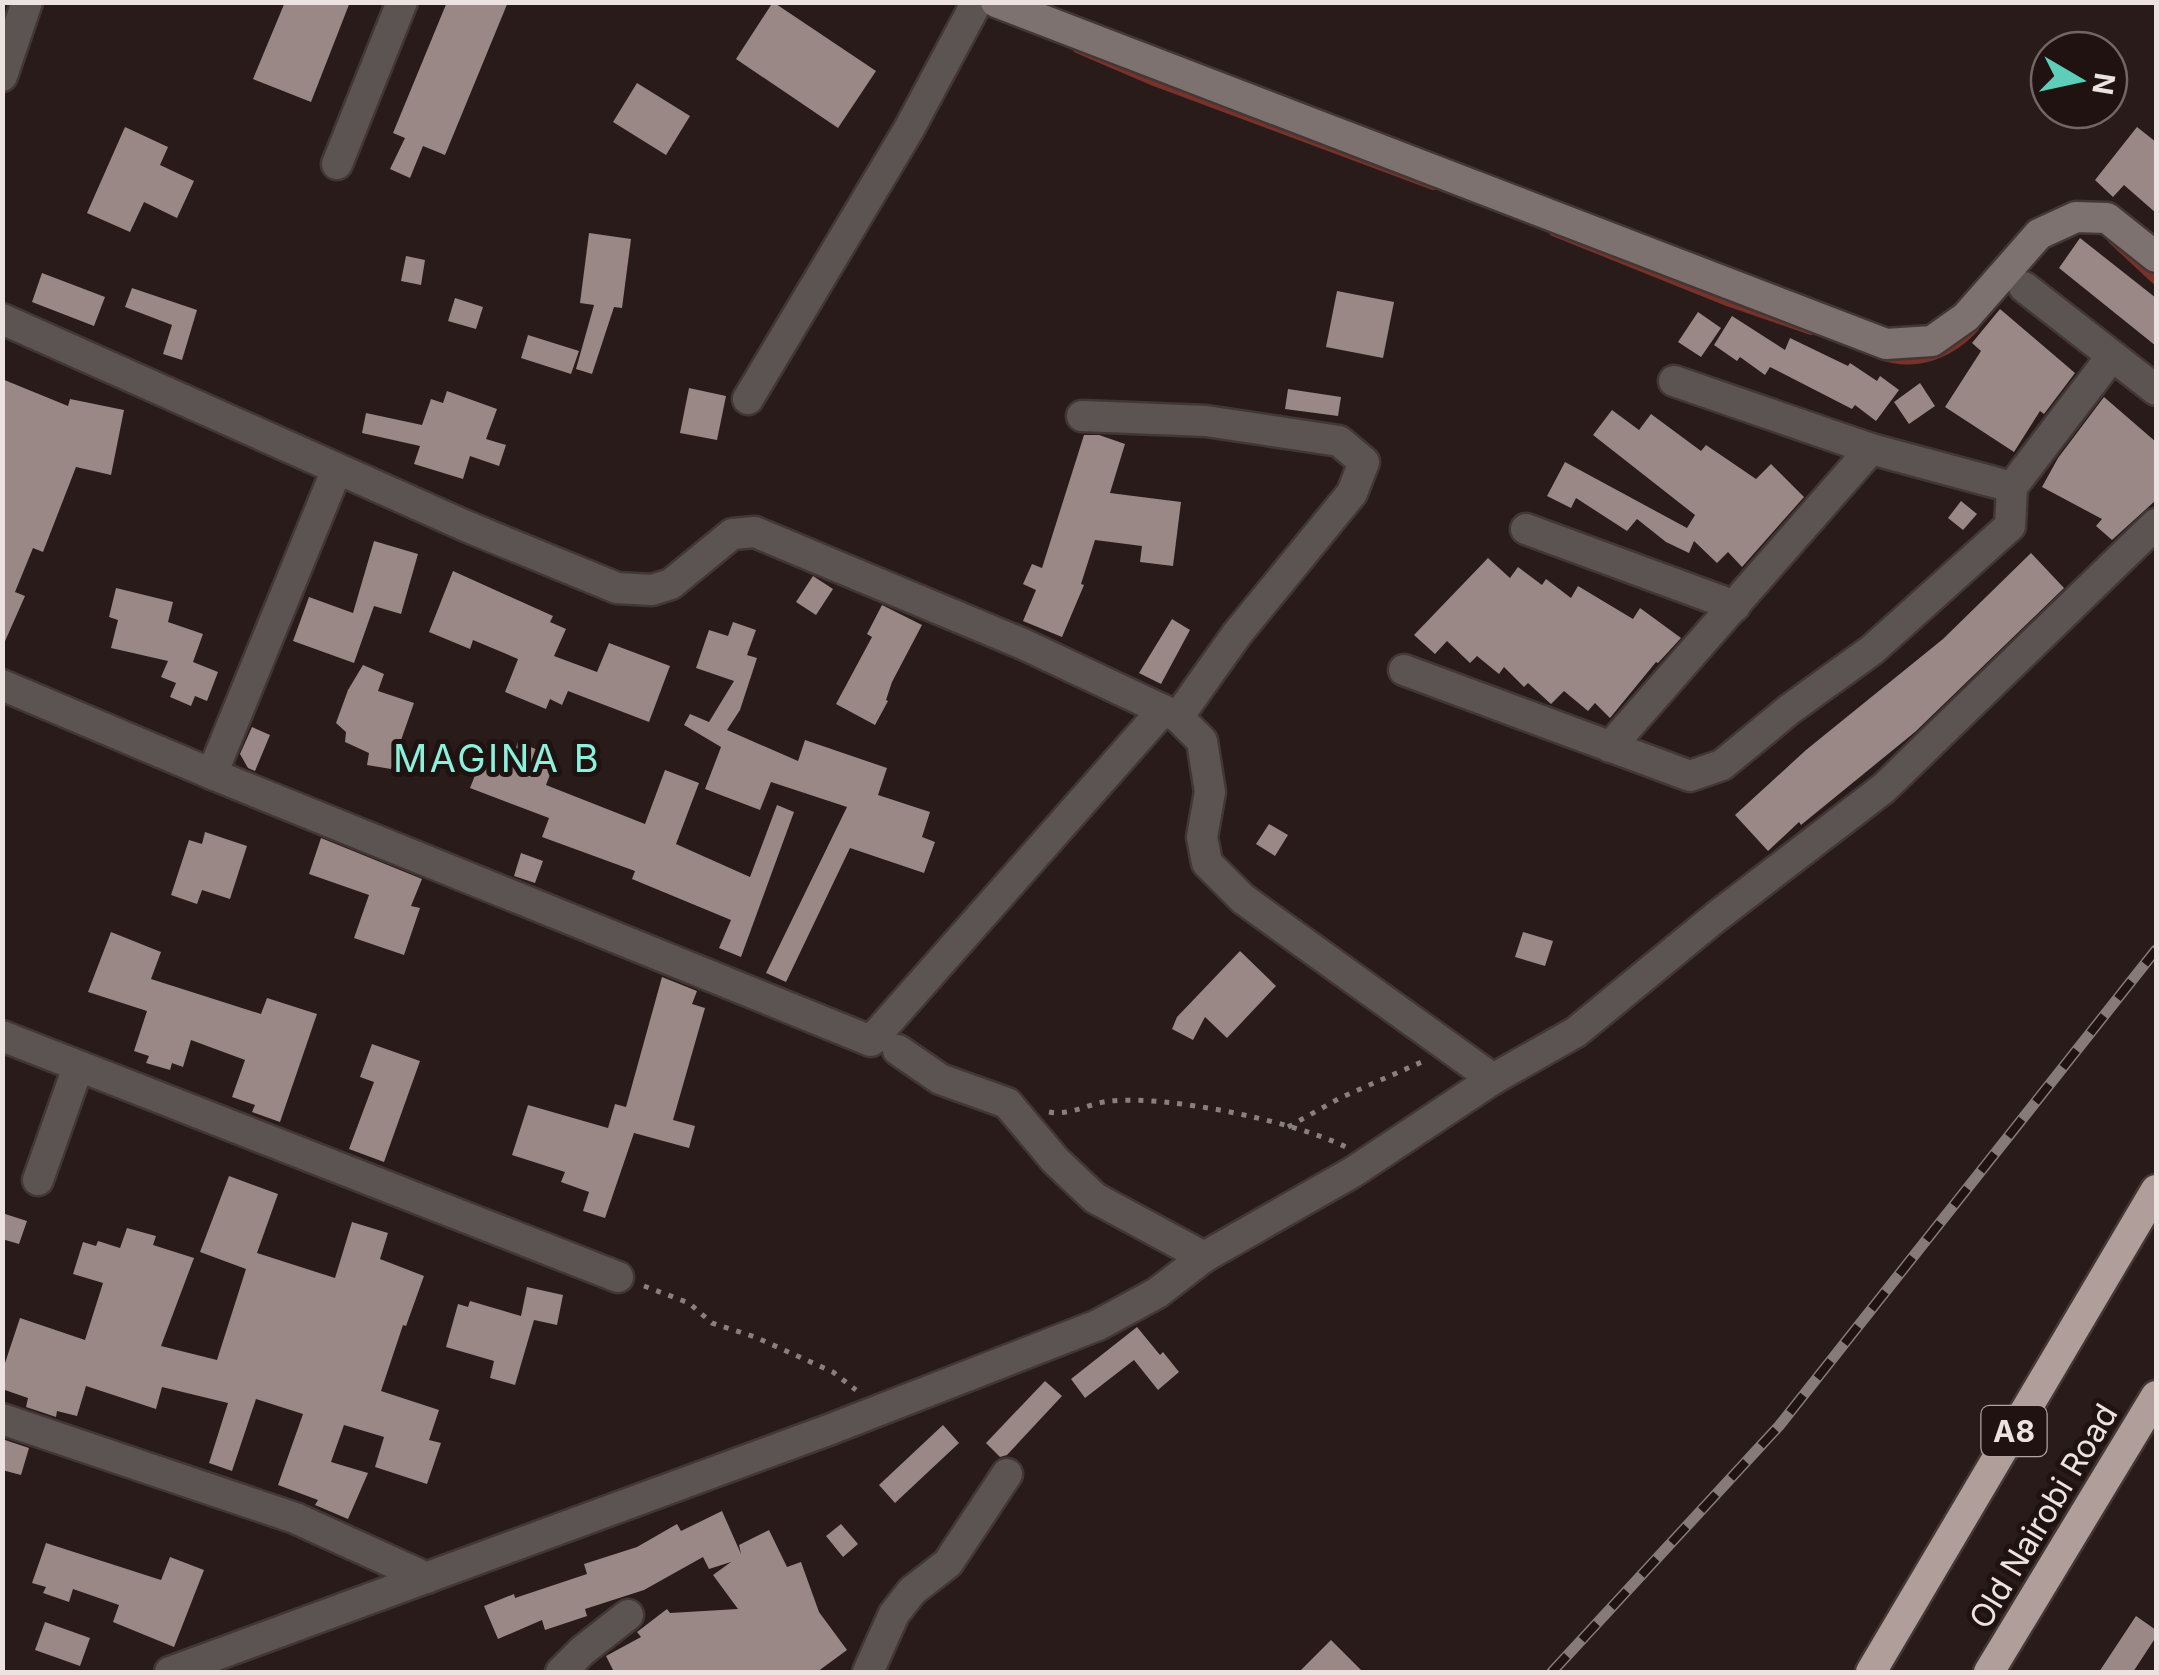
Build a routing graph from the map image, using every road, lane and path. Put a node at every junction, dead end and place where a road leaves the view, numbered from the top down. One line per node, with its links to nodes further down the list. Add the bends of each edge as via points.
1 (27, 2): 5 (street)
2 (402, 2): 6 (street)
3 (977, 2): 13 (street)
4 (996, 2): 7 (street, via 1886,344 1932,341 1966,317 2039,234 2076,217 2107,218)
5 (2, 76)
6 (336, 164)
7 (2156, 257)
8 (2024, 286): 10 (street)
9 (2, 319): 16 (street)
10 (2112, 356): 12 (street); 17 (street)
11 (1674, 381): 15 (street)
12 (2156, 390)
13 (748, 400)
14 (1082, 416): 23 (street, via 1206,421 1340,442 1364,462 1352,493)
15 (1871, 449): 17 (street); 20 (street)
16 (337, 469): 23 (street, via 617,588 672,584 732,534 755,532); 25 (street)
17 (2012, 487): 24 (street, via 2010,526 1872,650 1722,764 1690,776)
18 (2156, 524): 30 (street, via 1884,788 1576,1032)
19 (1526, 528): 20 (street)
20 (1736, 606): 24 (street)
21 (1404, 670): 24 (street)
22 (2, 686): 25 (street)
23 (1171, 713): 25 (street, via 871,1041); 28 (street, via 1202,742 1210,792 1202,837 1207,863 1243,899)
24 (1610, 747)
25 (212, 774)
26 (2, 1036): 29 (street)
27 (898, 1050): 31 (street, via 940,1078)
28 (1452, 1050): 30 (street); 32 (path)
29 (78, 1067): 34 (street); 37 (street)
30 (1493, 1079): 33 (street)
31 (1008, 1103): 32 (path, via 1058,1114 1110,1101 1186,1105); 36 (street, via 1095,1198)
32 (1288, 1127): 33 (path)
33 (1372, 1160): 36 (street)
34 (38, 1180)
35 (2155, 1198): 47 (highway, Old Nairobi Road / A8)
36 (1204, 1257): 39 (street, via 1098,1325)
37 (618, 1277): 39 (path, via 833,1372)
38 (2156, 1396): 48 (highway, Old Nairobi Road)
39 (883, 1410): 42 (street)
40 (2, 1419): 42 (street, via 295,1518)
41 (1007, 1474): 46 (street, via 948,1564 894,1614)
42 (426, 1578): 44 (street)
43 (628, 1614): 45 (street)
44 (170, 1672)
45 (562, 1672)
46 (868, 1672)
47 (1871, 1672)
48 (1989, 1672)

